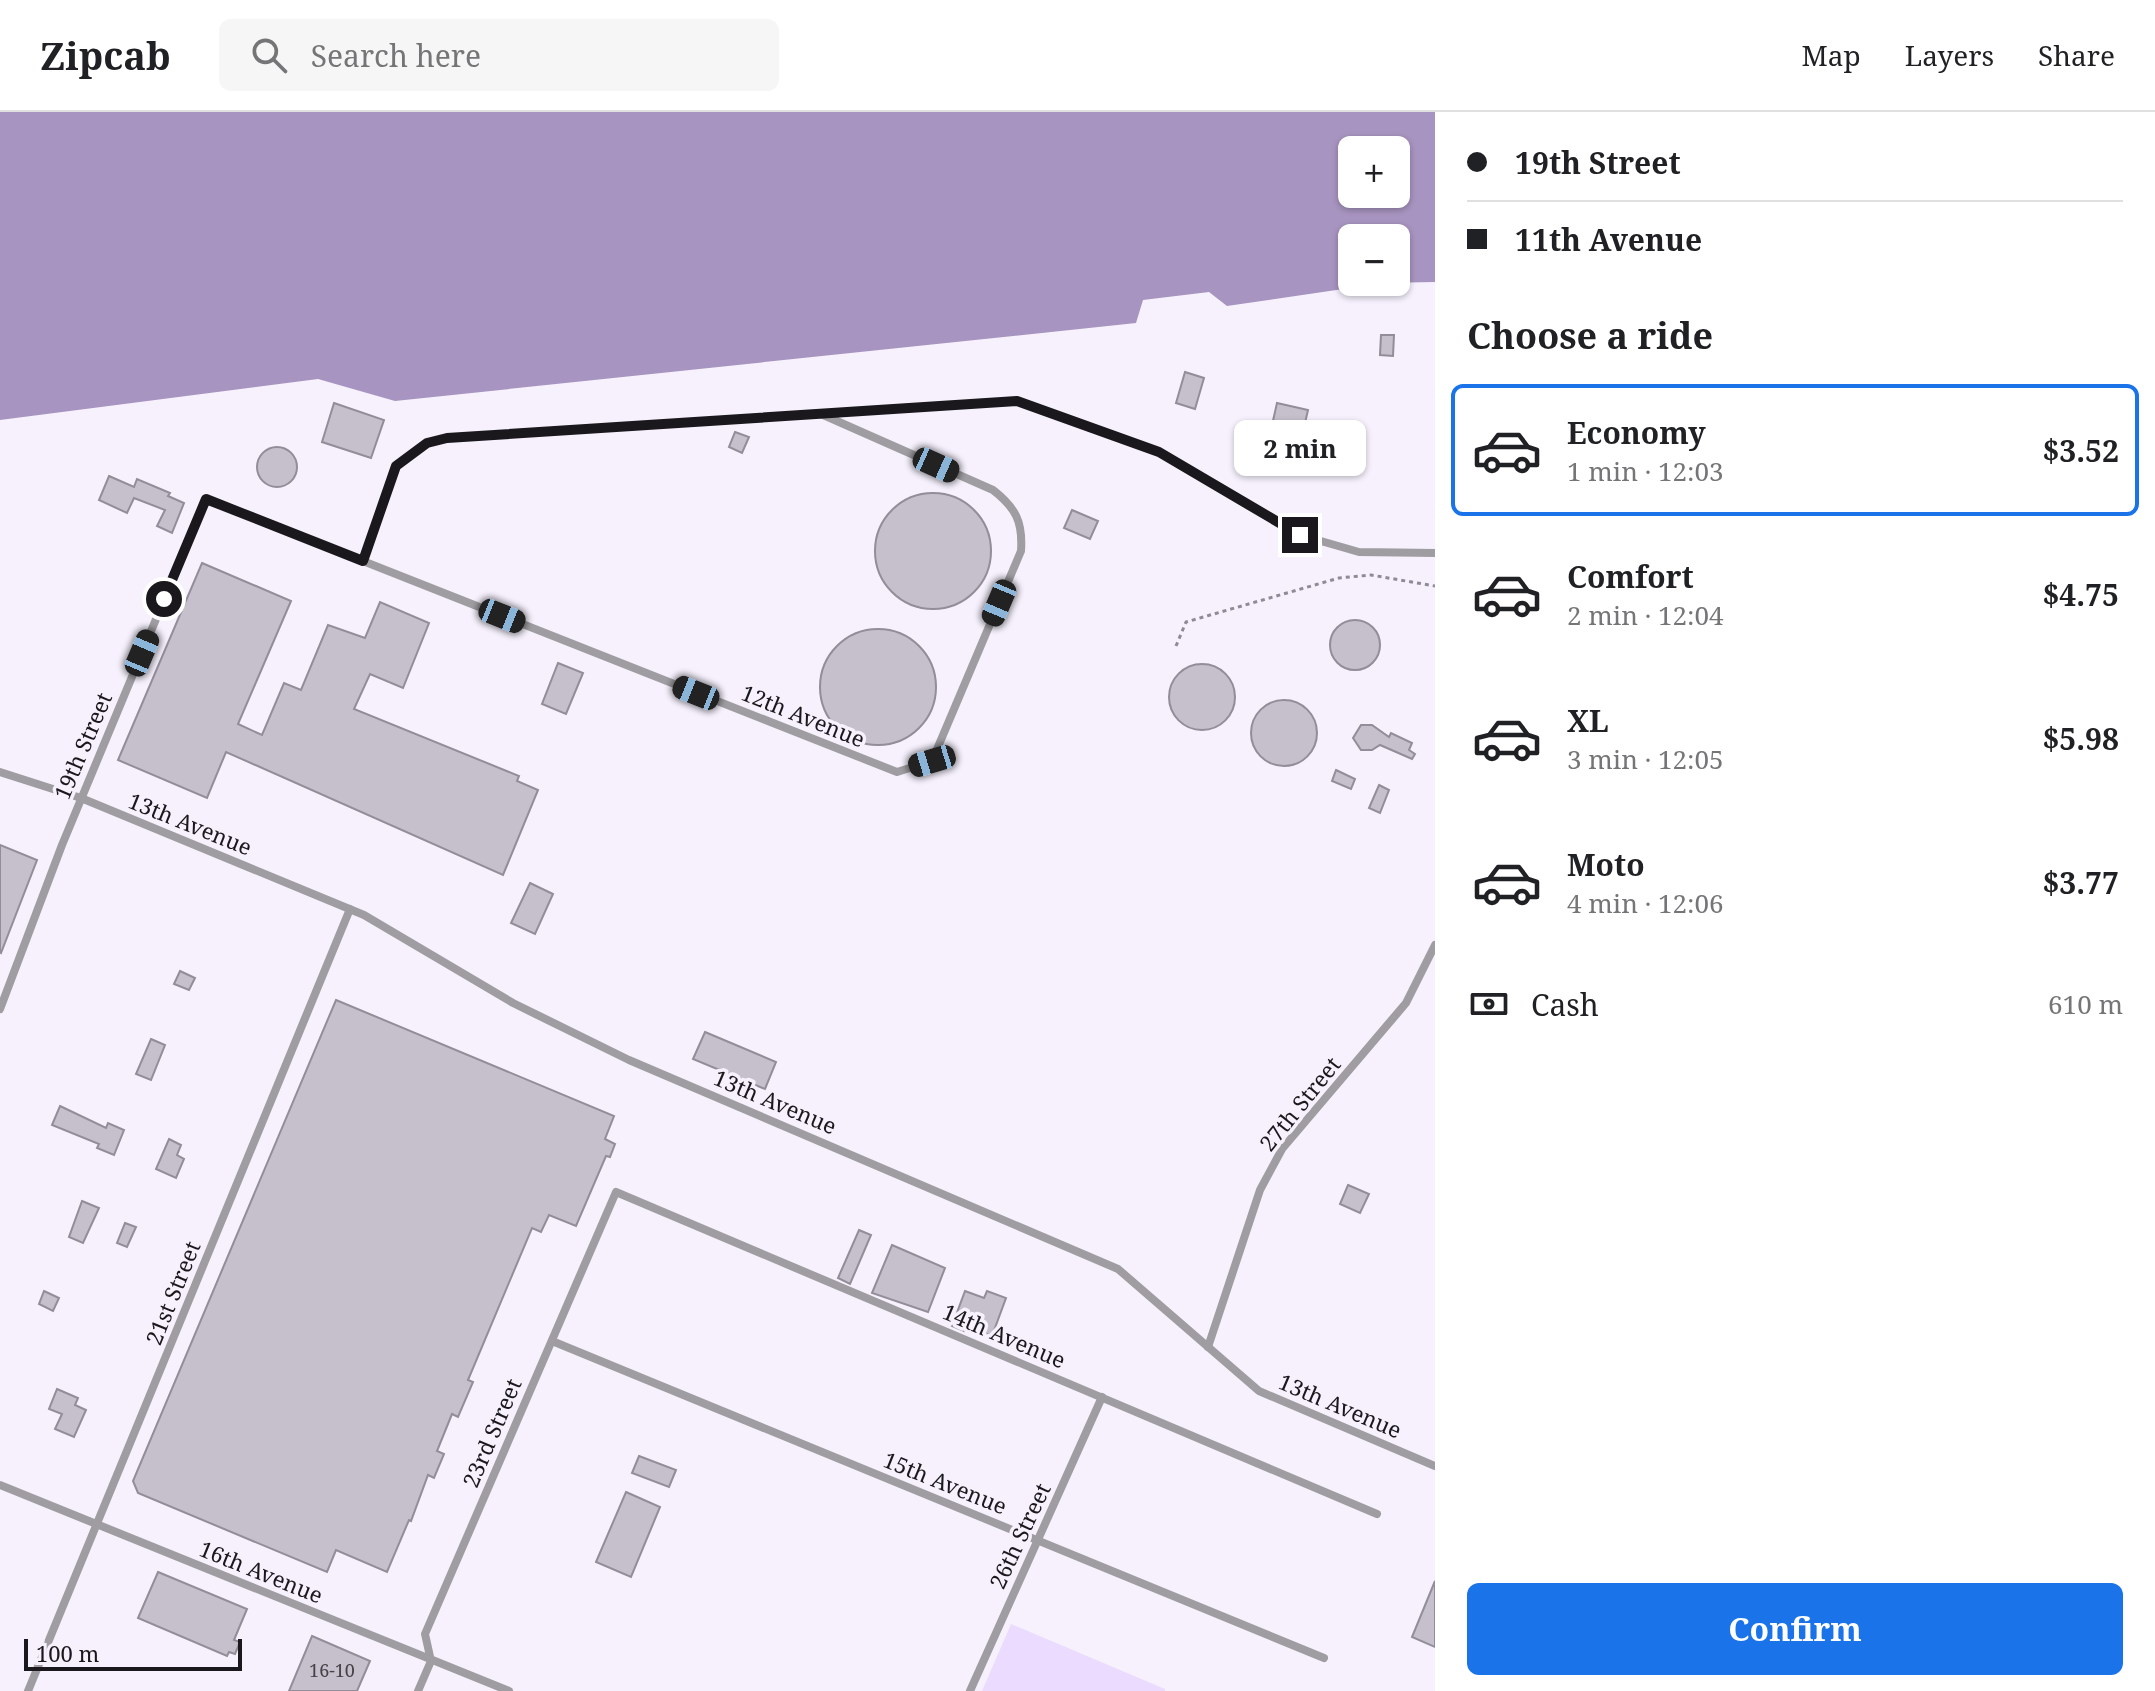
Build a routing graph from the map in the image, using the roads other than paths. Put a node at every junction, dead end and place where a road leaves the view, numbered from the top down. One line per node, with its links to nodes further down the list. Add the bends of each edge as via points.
1 (821, 414): 3 (lane, via 1017,401 1159,452 1300,535 1359,552); 4 (lane, via 427,443 396,466); 4 (lane, 12th Avenue, via 993,490 1012,504 1023,527 1021,551 932,761 921,765 897,772)
2 (206, 499): 4 (lane, 12th Avenue); 6 (lane, 19th Street)
3 (1435, 553)
4 (363, 561)
5 (0, 772): 6 (lane, 13th Avenue)
6 (81, 798): 7 (lane, 13th Avenue); 9 (lane, 19th Street)
7 (350, 909): 12 (lane, 13th Avenue, via 513,1003 629,1060 1118,1269); 17 (lane, 21st Street)
8 (1435, 945): 12 (lane, 27th Street, via 1406,1003 1282,1149 1260,1190)
9 (0, 1009)
10 (616, 1192): 11 (lane, 23rd Street); 13 (lane, 14th Avenue)
11 (552, 1341): 18 (lane, 15th Avenue); 20 (lane, 23rd Street, via 425,1634)
12 (1208, 1347): 14 (lane, 13th Avenue, via 1259,1391)
13 (1102, 1397): 16 (lane, 14th Avenue); 18 (lane, 26th Street)
14 (1435, 1466)
15 (0, 1485): 17 (lane, 16th Avenue)
16 (1377, 1514)
17 (97, 1525): 20 (lane, 16th Avenue); 21 (lane, 21st Street)
18 (1040, 1541): 19 (lane, 15th Avenue); 24 (lane, 26th Street)
19 (1324, 1658)
20 (431, 1661): 22 (lane, 23rd Street); 23 (lane, 16th Avenue)
21 (28, 1691)
22 (418, 1691)
23 (509, 1691)
24 (970, 1691)

